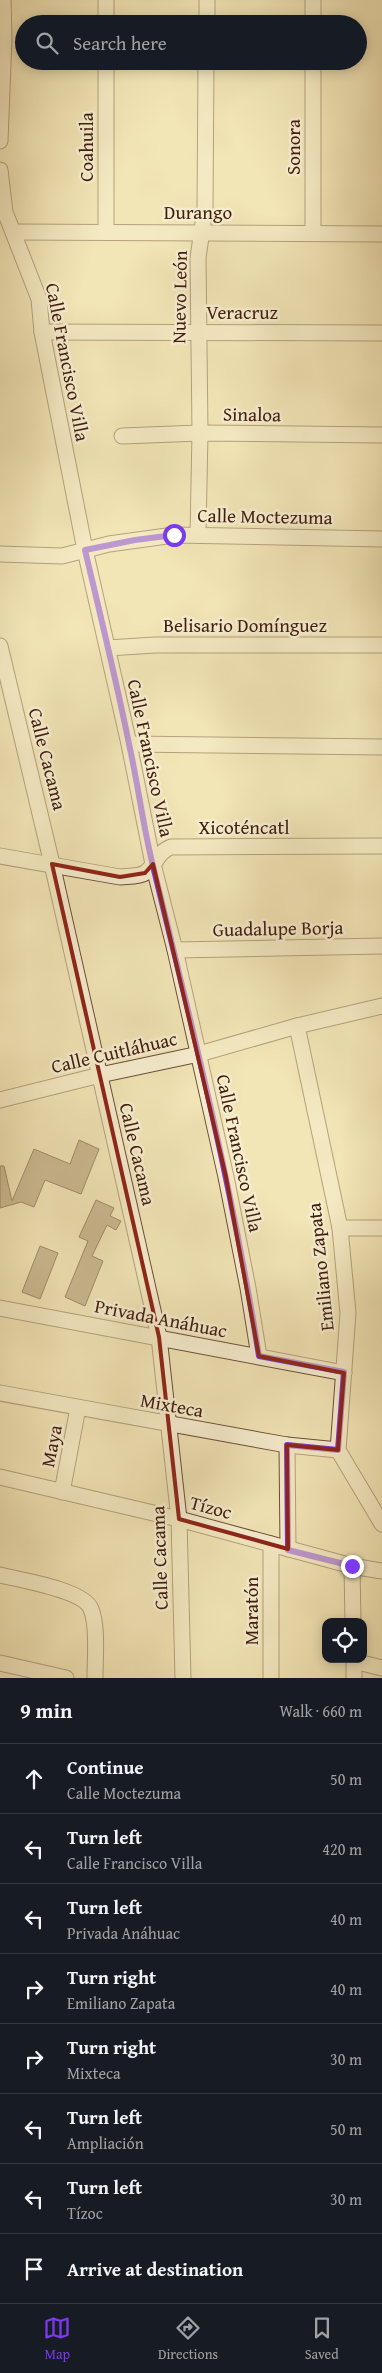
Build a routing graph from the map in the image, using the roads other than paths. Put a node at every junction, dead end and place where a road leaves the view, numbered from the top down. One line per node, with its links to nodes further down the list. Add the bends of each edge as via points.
1 (3, 0): 8 (street)
2 (106, 0): 5 (street)
3 (207, 0): 6 (street)
4 (313, 0): 7 (street)
5 (106, 15)
6 (207, 15)
7 (313, 15)
8 (2, 38): 12 (street)
9 (106, 70): 15 (street, Coahuila)
10 (206, 70): 16 (street, Nuevo León, via 205,209)
11 (313, 70): 17 (street, Sonora)
12 (0, 141)
13 (0, 170): 14 (street, Calle Francisco Villa, via 5,212)
14 (14, 232): 15 (street, Durango); 19 (street, Calle Francisco Villa, via 39,299)
15 (106, 232): 16 (street, Durango)
16 (200, 232): 17 (street, Durango); 20 (street, Nuevo León)
17 (313, 233): 18 (street, Durango)
18 (382, 234)
19 (42, 332): 20 (street, Veracruz); 27 (street, Calle Francisco Villa)
20 (198, 332): 21 (street, Veracruz); 22 (street, Nuevo León)
21 (382, 333)
22 (200, 433): 23 (street, Sinaloa); 24 (street, Sinaloa); 25 (street, Nuevo León)
23 (382, 435)
24 (122, 436)
25 (198, 534): 26 (street, Calle Moctezuma); 27 (street, Calle Moctezuma, via 135,540)
26 (382, 539)
27 (85, 550): 28 (street, Calle Moctezuma, via 62,556); 31 (street, Calle Francisco Villa)
28 (0, 554)
29 (382, 645): 31 (street, Belisario Domínguez)
30 (0, 646): 36 (street, Calle Cacama)
31 (108, 648): 32 (street, Calle Francisco Villa)
32 (129, 744): 33 (street); 37 (street, Calle Francisco Villa)
33 (382, 747)
34 (382, 846): 37 (street, Xicoténcatl, via 171,847 163,850)
35 (0, 856): 36 (street, Xicoténcatl)
36 (52, 864): 37 (street, Xicoténcatl, via 120,877 145,873); 43 (street, Calle Cacama)
37 (152, 864): 39 (street, Calle Francisco Villa)
38 (382, 946): 39 (street, Guadalupe Borja)
39 (175, 950): 42 (street, Calle Francisco Villa)
40 (382, 1006): 41 (street, Calle Cuitláhuac)
41 (297, 1026): 42 (street, Calle Cuitláhuac); 45 (street, Emiliano Zapata)
42 (198, 1054): 43 (street, Calle Cuitláhuac); 49 (street, Calle Francisco Villa, via 245,1270)
43 (100, 1075): 44 (street, Calle Cuitláhuac); 48 (street, Calle Cacama)
44 (0, 1098)
45 (340, 1228): 46 (street); 50 (street, Emiliano Zapata, via 348,1313)
46 (382, 1228)
47 (0, 1308): 48 (street, Privada Anáhuac)
48 (159, 1337): 49 (street, Privada Anáhuac); 53 (street, Calle Cacama)
49 (259, 1356): 50 (street, Privada Anáhuac)
50 (344, 1372): 55 (street, Emiliano Zapata)
51 (0, 1393): 52 (street, Mixteca)
52 (78, 1408): 53 (street, Mixteca); 57 (street, Maya)
53 (168, 1425): 54 (street, Mixteca); 58 (street, Calle Cacama)
54 (287, 1445): 55 (street, Mixteca); 61 (street)
55 (338, 1450): 59 (street)
56 (0, 1477): 57 (street, Tízoc)
57 (62, 1492): 58 (street, Tízoc)
58 (179, 1519): 60 (street, Tízoc); 72 (street, Calle Cacama)
59 (382, 1524)
60 (272, 1544): 61 (street, Tízoc); 73 (street, Maratón)
61 (288, 1550): 62 (street, Tízoc)
62 (352, 1566): 63 (street, Tízoc); 65 (street)
63 (382, 1571)
64 (0, 1576): 71 (street, via 74,1594 88,1604 94,1619)
65 (353, 1618)
66 (0, 1663): 70 (street)
67 (354, 1663): 74 (street)
68 (364, 1663): 69 (street)
69 (382, 1668)
70 (66, 1678)
71 (95, 1678)
72 (183, 1678)
73 (271, 1678)
74 (354, 1678)

